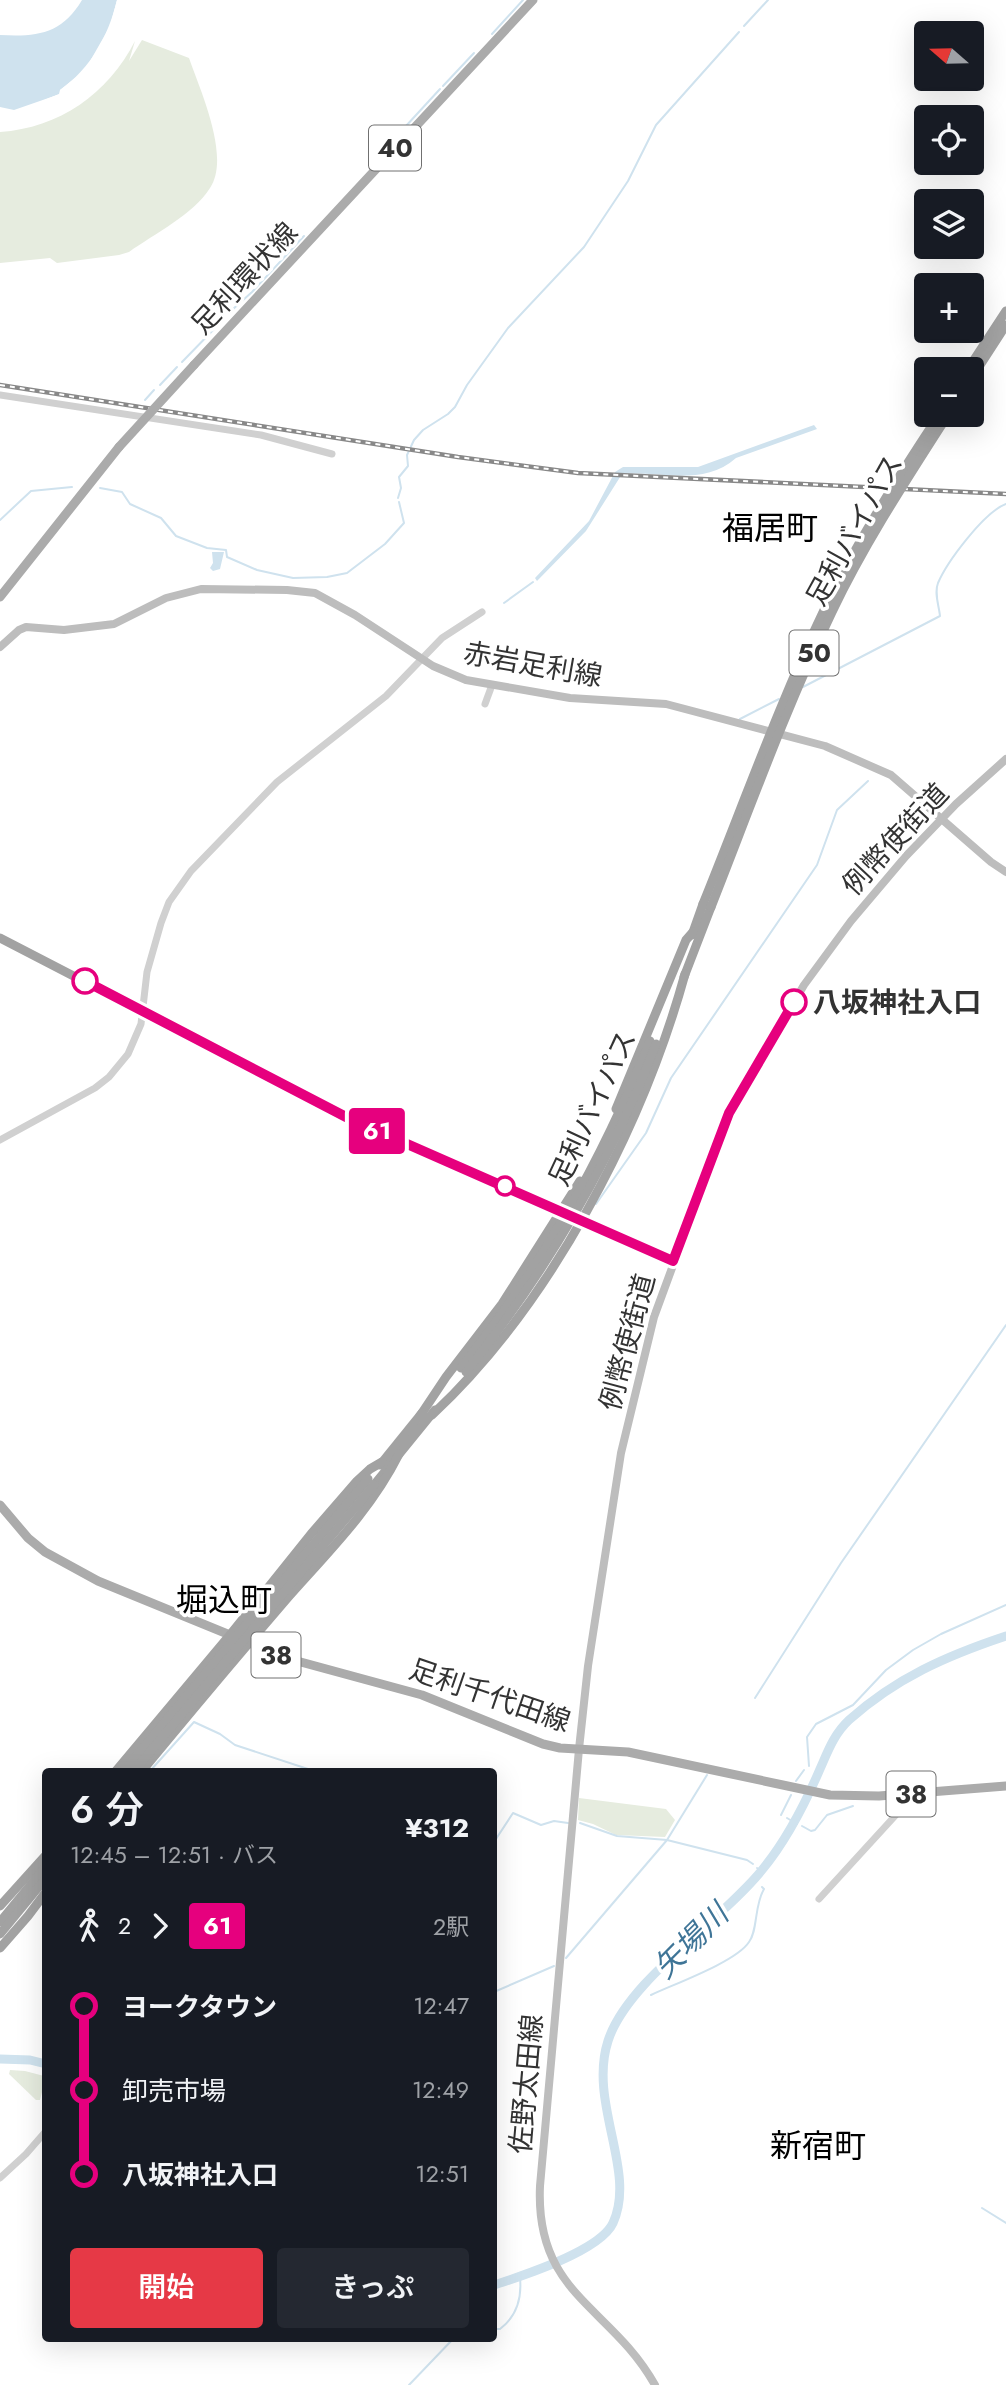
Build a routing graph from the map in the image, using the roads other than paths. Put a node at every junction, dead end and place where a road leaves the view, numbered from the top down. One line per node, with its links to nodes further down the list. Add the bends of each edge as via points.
1 (533, 0): 10 (main road, 足利環状線 / 40, bridge, via 119,447)
2 (1006, 311): 4 (highway)
3 (1006, 325): 5 (highway)
4 (976, 357)
5 (984, 359)
6 (0, 395): 9 (street, via 261,435)
7 (931, 427): 19 (highway, 足利バイパス / 50, bridge, via 879,509 826,607 784,702)
8 (940, 427): 19 (highway, 足利バイパス / 50, bridge, via 885,513 833,610)
9 (332, 454)
10 (0, 597)
11 (482, 612): 13 (street, via 450,632)
12 (0, 647): 13 (main road, 赤岩足利線, via 26,627 64,630 114,624 166,598 201,589 287,590 316,593 332,601)
13 (421, 659): 14 (main road, 赤岩足利線, via 456,676); 23 (street, via 386,696 277,782 180,884 152,948)
14 (492, 685): 15 (street); 17 (main road, 赤岩足利線, via 570,698 666,704 825,746 891,775)
15 (485, 704)
16 (1006, 759): 17 (main road, 例幣使街道)
17 (943, 818): 18 (main road, 赤岩足利線); 28 (main road, 例幣使街道, via 851,921 761,1055 723,1125)
18 (1006, 872)
19 (707, 905): 20 (highway, 足利バイパス / 50); 22 (highway, 足利バイパス / 50)
20 (692, 932): 24 (highway, 足利バイパス / 50); 26 (highway, 50, via 602,1139)
21 (0, 938): 23 (highway)
22 (685, 974): 24 (highway, 足利バイパス / 50); 27 (highway, 50, via 674,1015 637,1106)
23 (142, 1012): 25 (street, via 132,1048 105,1080); 26 (highway, via 348,1118)
24 (653, 1042): 29 (highway, 足利バイパス / 50, bridge, via 565,1219)
25 (0, 1140)
26 (562, 1210): 27 (highway); 31 (highway, 50, via 502,1304)
27 (580, 1221): 28 (street); 30 (highway, 50, via 510,1328)
28 (673, 1261): 38 (main road, 例幣使街道, via 654,1317 621,1453)
29 (464, 1370): 30 (highway, 足利バイパス / 50); 31 (highway, 足利バイパス / 50)
30 (432, 1415): 32 (highway, 足利バイパス / 50)
31 (420, 1416): 33 (highway, 足利バイパス / 50)
32 (399, 1454): 34 (highway, 足利バイパス / 50); 37 (highway, 50, via 365,1510)
33 (382, 1462): 34 (highway, 足利バイパス / 50); 36 (highway, 50, via 357,1482 311,1534)
34 (371, 1482): 40 (highway, 足利バイパス / 50, bridge); 41 (highway, 足利バイパス / 50, bridge)
35 (0, 1505): 36 (main road, 足利千代田線 / 38, via 28,1538 63,1563)
36 (230, 1635): 37 (main road, 足利千代田線 / 38); 39 (highway, 50)
37 (249, 1643): 38 (main road, 足利千代田線 / 38, via 302,1664 422,1695 542,1744); 42 (highway, 50)
38 (579, 1749): 44 (main road, 足利千代田線 / 38, via 628,1752 817,1793); 56 (main road, 佐野太田線, via 540,2195 541,2229 558,2269 634,2355)
39 (119, 1768)
40 (127, 1768)
41 (136, 1768)
42 (145, 1768)
43 (1006, 1786): 44 (main road, 足利千代田線 / 38)
44 (906, 1795): 49 (street, via 905,1805)
45 (42, 1859): 50 (highway)
46 (42, 1871): 51 (highway)
47 (42, 1883): 52 (highway)
48 (42, 1897): 53 (highway)
49 (819, 1899)
50 (0, 1906)
51 (0, 1922)
52 (0, 1934)
53 (0, 1948)
54 (42, 2136): 55 (street)
55 (0, 2178)
56 (654, 2385)

